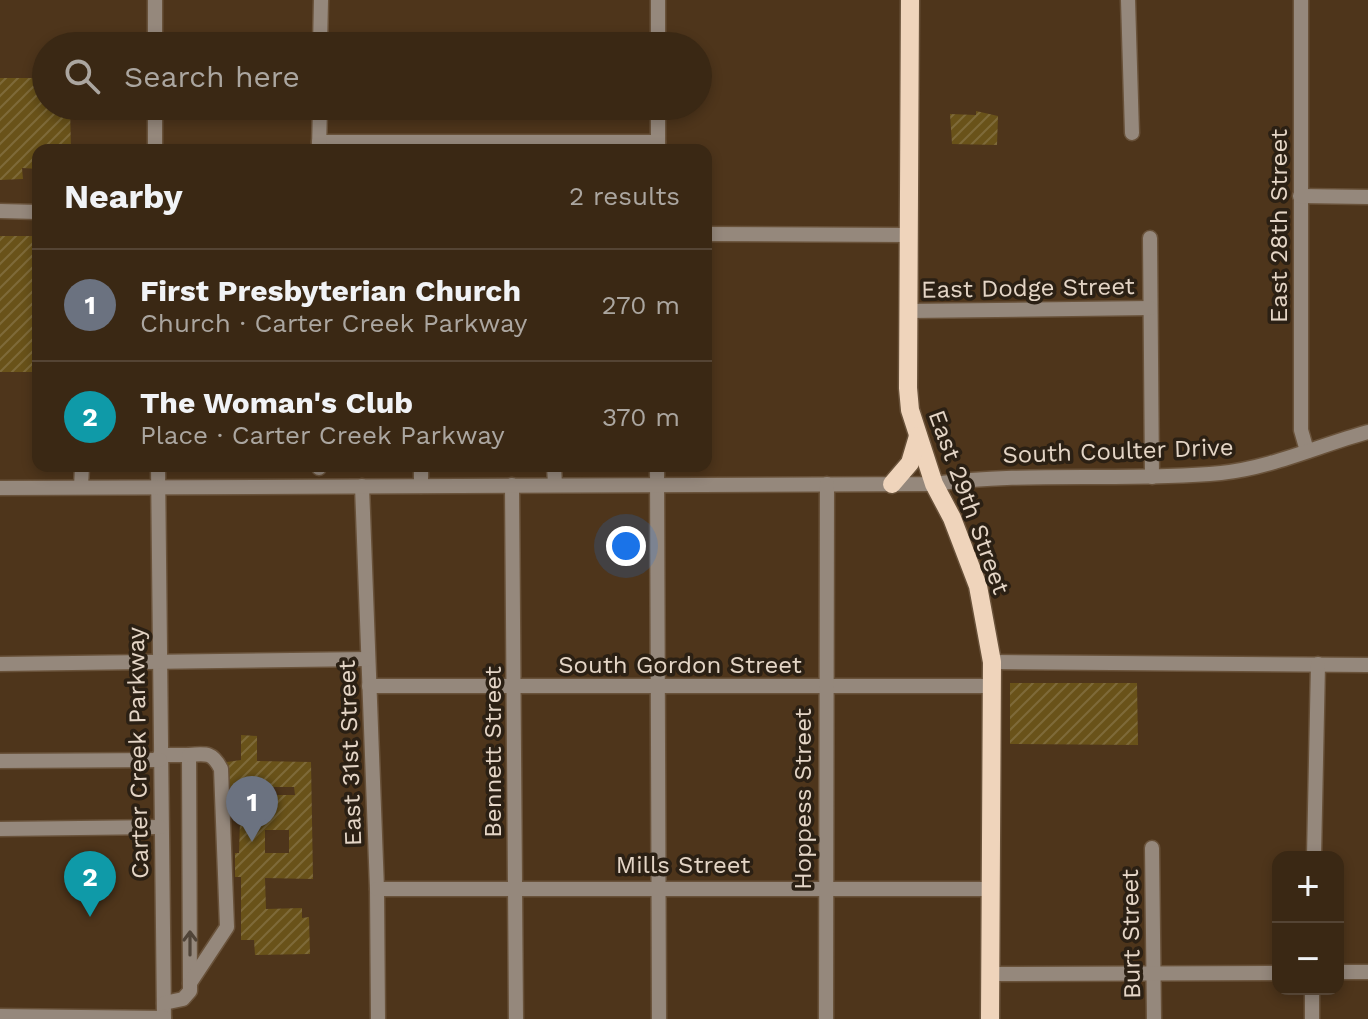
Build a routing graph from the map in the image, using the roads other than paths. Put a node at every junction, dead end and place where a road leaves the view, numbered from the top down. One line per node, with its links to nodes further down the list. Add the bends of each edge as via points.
1 (155, 0): 7 (street)
2 (321, 0): 8 (street)
3 (658, 0): 9 (street)
4 (910, 0): 22 (main road, East 29th Street)
5 (1128, 0): 13 (street)
6 (1301, 0): 17 (street, East 28th Street)
7 (155, 32)
8 (320, 32)
9 (658, 32)
10 (155, 120): 14 (street)
11 (320, 120): 15 (street)
12 (658, 120): 16 (street)
13 (1132, 133)
14 (155, 144)
15 (319, 144)
16 (658, 144)
17 (1300, 196): 18 (street); 28 (street, East 28th Street, via 1301,430)
18 (1368, 197)
19 (0, 211): 20 (street)
20 (32, 212)
21 (712, 234): 22 (street)
22 (908, 235): 25 (main road, East 29th Street)
23 (1150, 238): 24 (street)
24 (1150, 308): 25 (street, East Dodge Street); 34 (street)
25 (908, 311): 27 (main road, East 29th Street, via 908,388)
26 (1368, 432): 28 (street, South Coulter Drive)
27 (918, 436): 37 (main road, via 910,463); 38 (main road, East 29th Street)
28 (1307, 451): 34 (street, South Coulter Drive, via 1224,473)
29 (82, 472): 44 (street)
30 (158, 472): 41 (street, Carter Creek Parkway)
31 (421, 472): 43 (street)
32 (554, 472): 40 (street)
33 (657, 472): 35 (street)
34 (1152, 477): 38 (street, South Coulter Drive, via 981,478)
35 (657, 483): 36 (street, South Coulter Drive); 40 (street, South Coulter Drive); 54 (street)
36 (827, 484): 37 (street, South Coulter Drive); 56 (street, Hoppess Street)
37 (892, 484): 38 (street, South Coulter Drive)
38 (934, 484): 47 (main road, East 29th Street, via 970,561)
39 (512, 485): 40 (street, South Coulter Drive); 43 (street, South Coulter Drive); 53 (street, Bennett Street)
40 (555, 485)
41 (158, 486): 42 (street, South Coulter Drive); 44 (street, South Coulter Drive); 48 (street, Carter Creek Parkway)
42 (362, 486): 43 (street, South Coulter Drive); 46 (street, East 31st Street)
43 (421, 486)
44 (81, 487): 45 (street, South Coulter Drive)
45 (0, 488)
46 (368, 659): 48 (street); 52 (street, East 31st Street)
47 (992, 662): 50 (street); 55 (main road, East 29th Street)
48 (158, 663): 49 (street); 58 (street, Carter Creek Parkway)
49 (0, 664)
50 (1318, 664): 51 (street); 63 (street)
51 (1368, 665)
52 (369, 686): 53 (street, South Gordon Street); 67 (street, East 31st Street)
53 (516, 686): 54 (street, South Gordon Street); 64 (street, Bennett Street)
54 (660, 686): 56 (street, South Gordon Street); 66 (street)
55 (991, 686): 56 (street, South Gordon Street); 68 (main road, East 29th Street)
56 (826, 687): 65 (street, Hoppess Street)
57 (189, 755): 58 (street); 74 (street, one-way to 57); 74 (street, via 215,756 221,769 227,927)
58 (160, 758): 59 (street); 60 (street, Carter Creek Parkway)
59 (0, 761)
60 (160, 827): 61 (street); 76 (street, Carter Creek Parkway)
61 (0, 829)
62 (1152, 848): 73 (street, Burt Street)
63 (1314, 851)
64 (514, 886): 66 (street, Mills Street); 67 (street, Mills Street); 79 (street, Bennett Street)
65 (825, 887): 66 (street, Mills Street); 68 (street, Mills Street); 81 (street, Hoppess Street)
66 (660, 888): 80 (street)
67 (377, 889): 78 (street, East 31st Street)
68 (990, 889): 72 (main road, East 29th Street)
69 (1344, 972): 70 (street)
70 (1368, 972)
71 (1272, 973): 73 (street)
72 (990, 974): 73 (street); 82 (main road, East 29th Street)
73 (1155, 974): 83 (street, Burt Street)
74 (190, 983): 76 (street, via 190,991)
75 (1312, 995): 84 (street)
76 (164, 1013): 77 (street)
77 (0, 1016)
78 (378, 1019)
79 (516, 1019)
80 (659, 1019)
81 (826, 1019)
82 (990, 1019)
83 (1154, 1019)
84 (1312, 1019)

